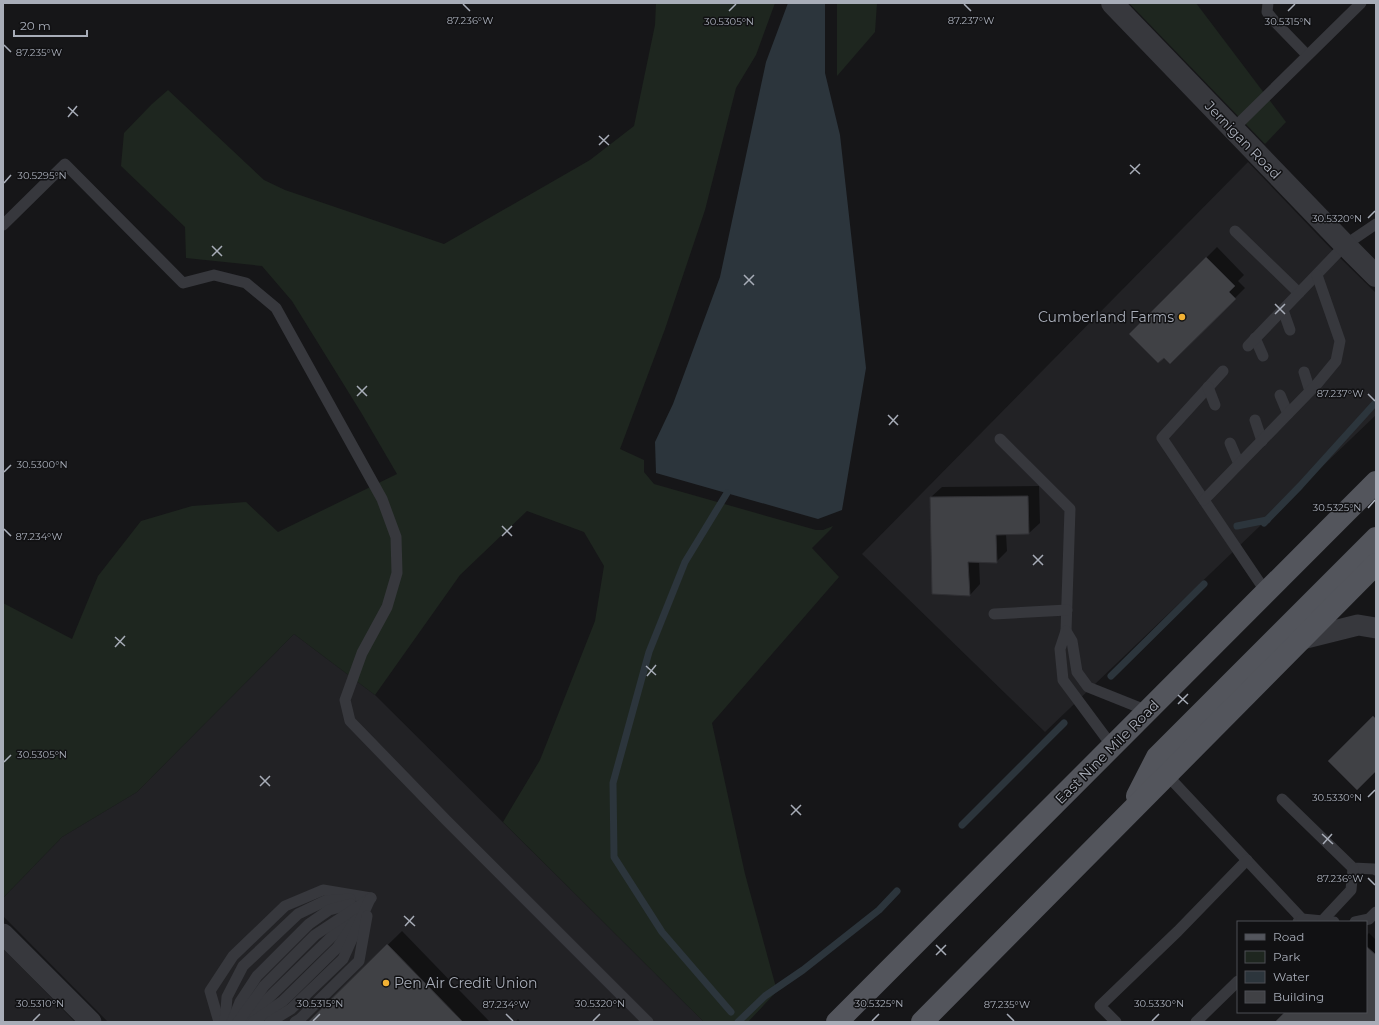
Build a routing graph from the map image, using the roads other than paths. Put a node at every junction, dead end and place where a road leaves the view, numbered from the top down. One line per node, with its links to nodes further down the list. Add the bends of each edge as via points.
1 (1112, 3): 5 (street, Jernigan Road)
2 (1268, 3): 4 (lane, via 1267,12)
3 (1360, 3): 4 (lane)
4 (1307, 55): 5 (lane)
5 (1233, 129): 9 (street, Jernigan Road)
6 (1376, 224): 9 (lane)
7 (3, 225): 62 (lane, via 65,164 183,283 214,274 246,283 276,308 382,499 396,537 397,573 387,607 362,653 345,700 350,721)
8 (1236, 231): 12 (lane)
9 (1345, 245): 10 (lane); 11 (street, Jernigan Road)
10 (1317, 275): 12 (lane); 19 (lane, via 1340,341 1336,361)
11 (1376, 276)
12 (1299, 292): 13 (lane)
13 (1283, 310): 14 (lane); 15 (lane, via 1252,342)
14 (1290, 330)
15 (1263, 356)
16 (1223, 371): 18 (lane)
17 (1304, 372): 19 (lane)
18 (1208, 387): 21 (lane); 29 (lane, via 1162,438)
19 (1310, 392): 22 (lane)
20 (1280, 395): 22 (lane)
21 (1215, 405)
22 (1288, 414): 25 (lane)
23 (1255, 420): 25 (lane)
24 (1000, 439): 33 (lane, via 1070,510)
25 (1262, 441): 27 (lane)
26 (1230, 443): 27 (lane)
27 (1239, 464): 29 (lane)
28 (1376, 482): 32 (main road, East Nine Mile Road)
29 (1204, 500): 32 (lane)
30 (1376, 538): 42 (main road, via 1157,757)
31 (1376, 564): 37 (main road)
32 (1266, 592): 38 (main road, East Nine Mile Road)
33 (1067, 610): 34 (lane); 36 (lane)
34 (994, 614)
35 (1376, 628): 37 (street, via 1358,625)
36 (1066, 631): 38 (lane, via 1072,641 1077,672 1088,687); 39 (lane, via 1060,649 1063,680)
37 (1302, 639): 40 (main road)
38 (1148, 711): 39 (main road, East Nine Mile Road)
39 (1112, 746): 63 (main road, East Nine Mile Road)
40 (1167, 775): 42 (main road); 43 (lane)
41 (1282, 799): 44 (lane)
42 (1129, 813): 64 (main road)
43 (1247, 860): 48 (lane); 65 (lane, via 1100,1006)
44 (1353, 868): 45 (lane); 49 (lane, via 1351,890)
45 (1376, 870)
46 (371, 898): 54 (lane, via 323,890 286,906 233,956 210,991); 55 (lane, via 325,901 298,914 243,966 226,997); 56 (lane, via 329,910 308,924 257,976 240,1002); 57 (lane, via 314,935 264,986); 58 (lane); 59 (lane, via 337,948 283,1001); 60 (lane, via 343,959 291,1009); 61 (lane, via 359,961)
47 (1376, 912): 50 (lane, via 1369,919)
48 (1300, 920): 49 (lane)
49 (1328, 921)
50 (1360, 921)
51 (3, 934): 53 (street)
52 (1237, 982): 66 (lane)
53 (91, 1022)
54 (219, 1022)
55 (225, 1022)
56 (232, 1022)
57 (238, 1022)
58 (244, 1022)
59 (253, 1022)
60 (270, 1022)
61 (295, 1022)
62 (648, 1022)
63 (837, 1022)
64 (922, 1022)
65 (1116, 1022)
66 (1196, 1022)

